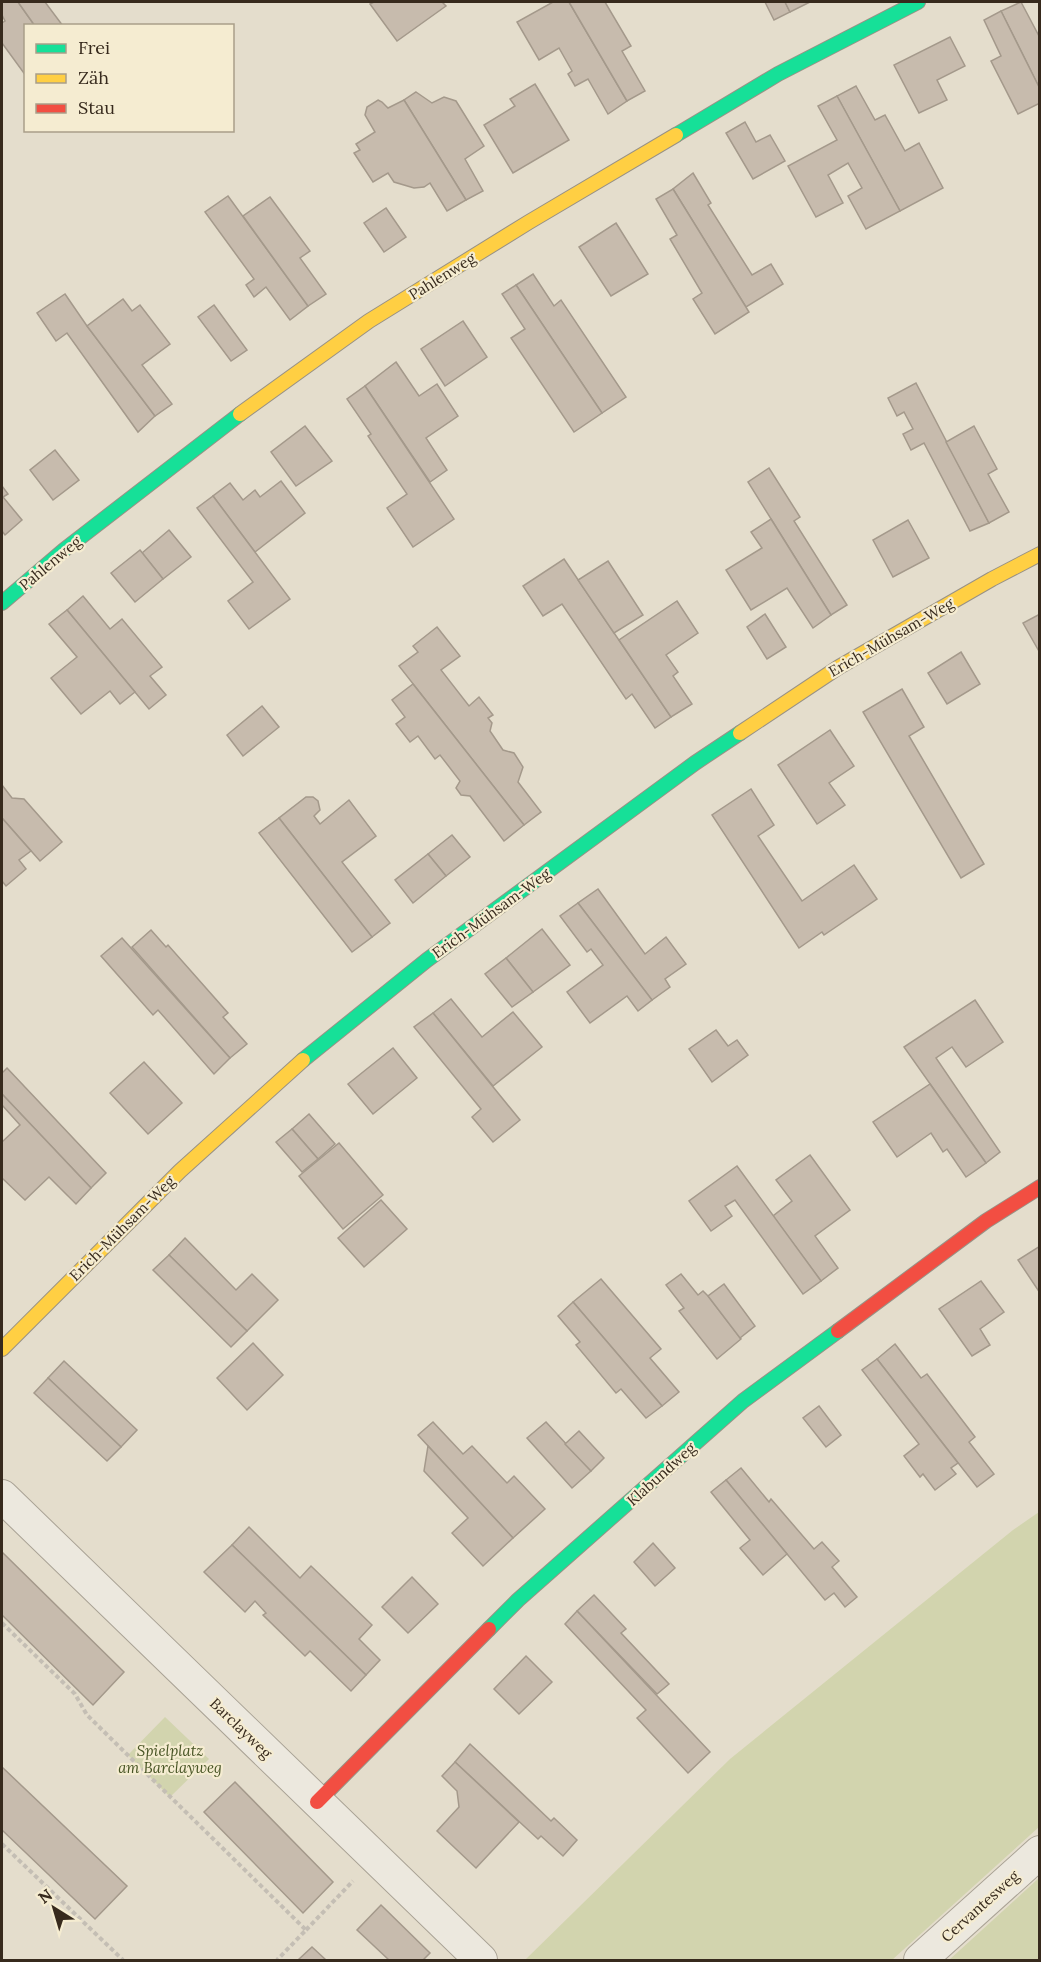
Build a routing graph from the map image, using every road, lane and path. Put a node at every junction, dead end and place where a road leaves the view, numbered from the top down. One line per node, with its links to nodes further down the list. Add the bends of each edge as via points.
1 (918, 2): 3 (street, Pahlenweg, via 778,74 369,321 218,430)
2 (1040, 554): 5 (street, Erich-Mühsam-Weg, via 839,667 695,763 427,960 299,1063 180,1171)
3 (2, 603)
4 (1040, 1187): 8 (street, Klabundweg, via 986,1221 743,1401 518,1600)
5 (2, 1349)
6 (2, 1496): 8 (street, Barclayweg)
7 (2, 1623): 12 (path, via 75,1694 87,1714)
8 (317, 1802): 11 (street, Barclayweg)
9 (2, 1844): 13 (path)
10 (1040, 1852): 16 (street, Cervantesweg)
11 (375, 1858): 12 (path); 15 (street, Barclayweg)
12 (306, 1930): 14 (path)
13 (123, 1960)
14 (277, 1960)
15 (481, 1960)
16 (920, 1960)

